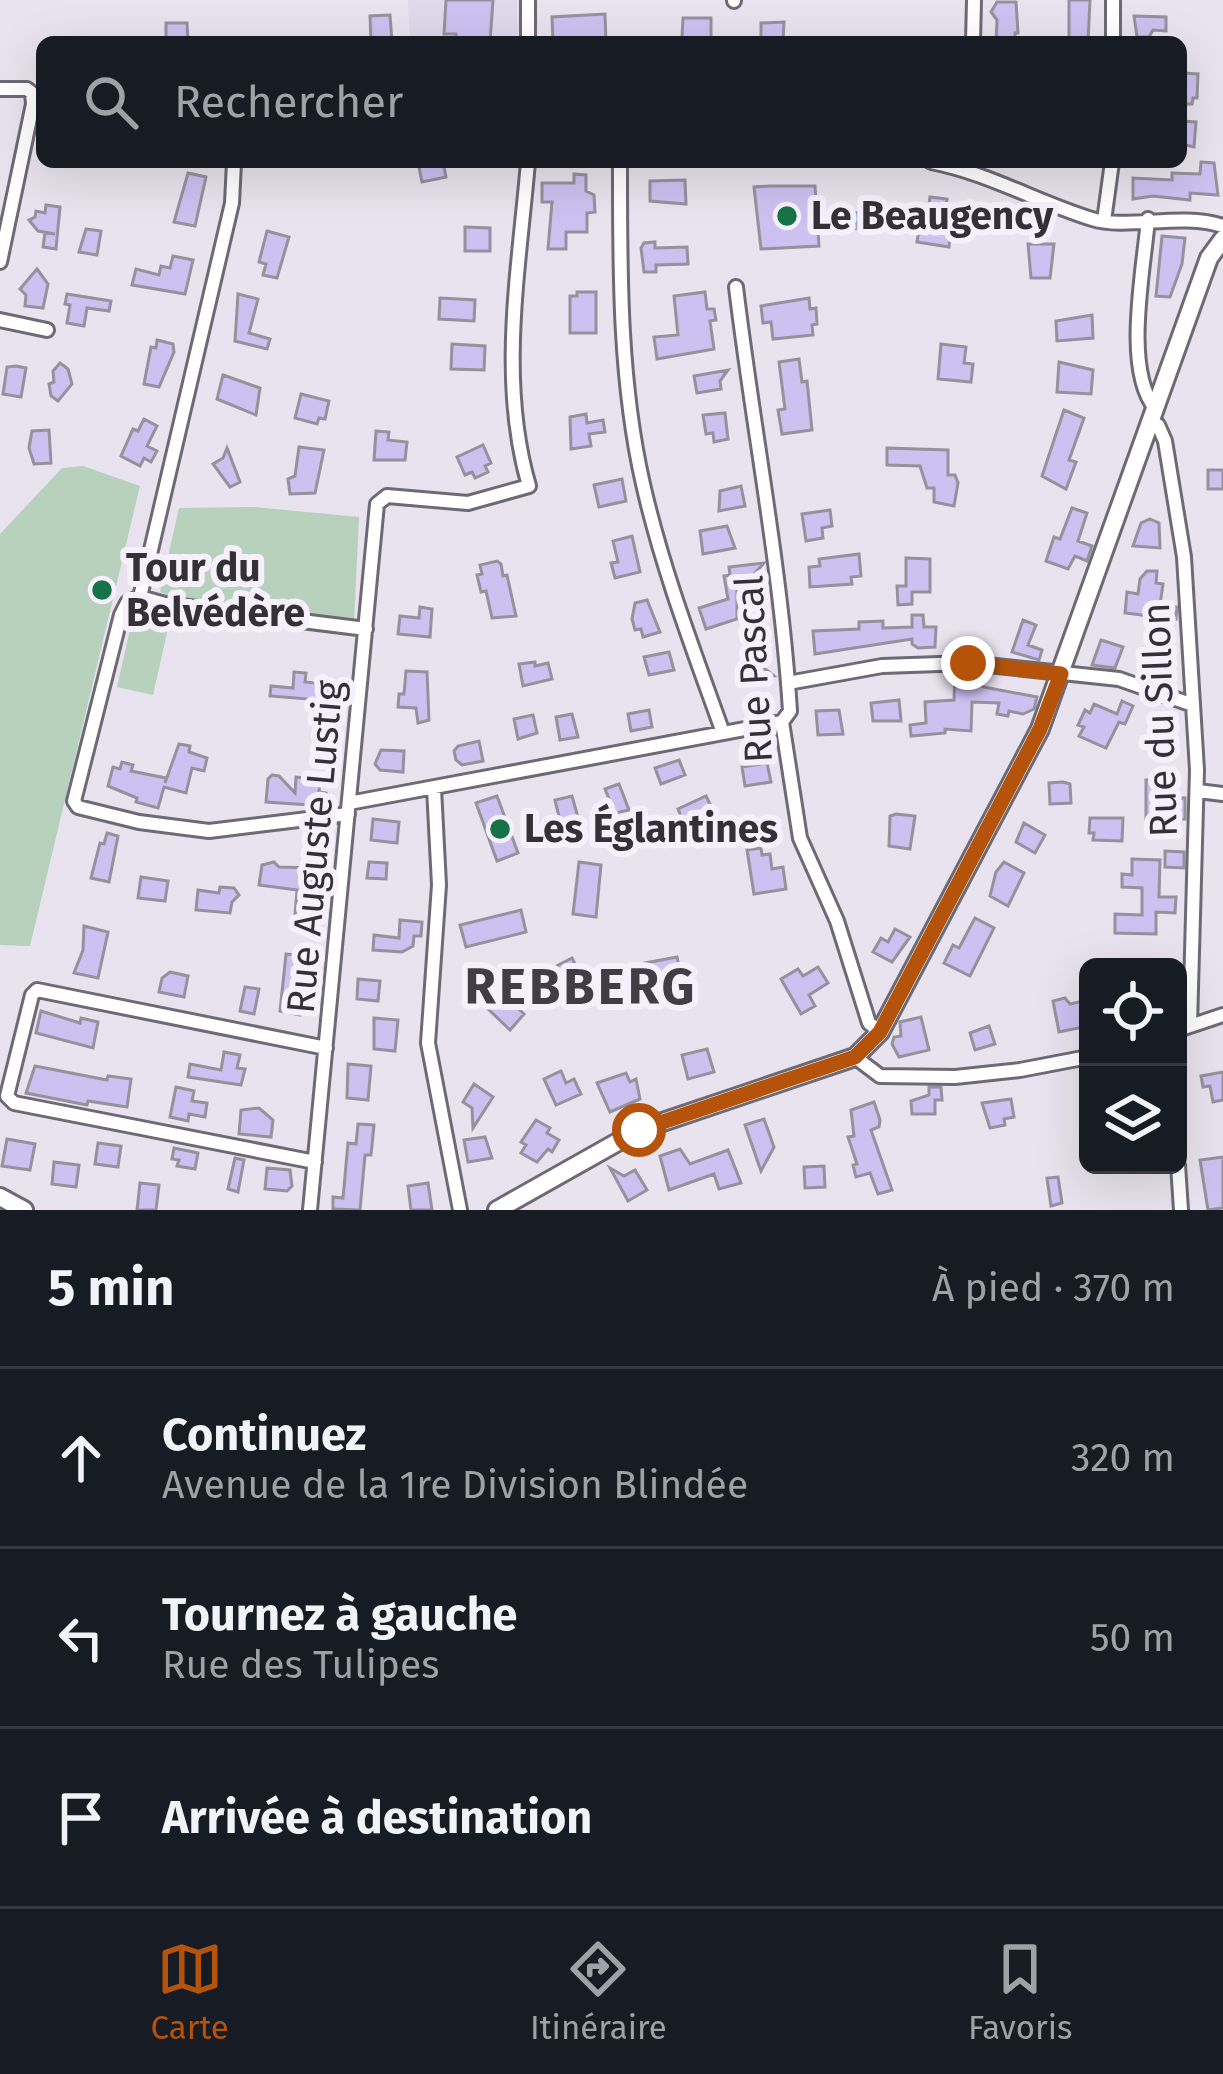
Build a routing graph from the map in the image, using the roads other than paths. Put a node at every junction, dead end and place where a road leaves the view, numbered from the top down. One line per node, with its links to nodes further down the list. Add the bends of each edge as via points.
1 (528, 0): 4 (street)
2 (974, 0): 5 (street)
3 (1113, 0): 6 (street)
4 (528, 36)
5 (973, 36)
6 (1113, 36)
7 (0, 89): 17 (street, via 27,89 33,104)
8 (234, 168): 22 (street)
9 (528, 168): 23 (street, Rue Auguste Lustig, via 512,354 514,421 529,486 468,503 380,499)
10 (620, 168): 28 (street, via 620,284 642,481)
11 (973, 168): 14 (street)
12 (1111, 168): 14 (street)
13 (1148, 219): 14 (street); 15 (street); 21 (street, Rue du Sillon, via 1138,349)
14 (1104, 221)
15 (1223, 226)
16 (1223, 239): 21 (main road)
17 (0, 262)
18 (736, 286): 25 (street, Rue Pascal)
19 (0, 320): 20 (street)
20 (47, 329)
21 (1153, 415): 24 (main road); 26 (street, Rue du Sillon, via 1166,441 1184,556)
22 (140, 596): 23 (street); 32 (street, via 121,616 78,807 209,831)
23 (366, 629): 32 (street, Rue Auguste Lustig)
24 (1061, 674): 25 (street, via 907,664); 26 (street, via 1119,680); 36 (main road, via 1040,729)
25 (788, 683): 27 (street, Rue Pascal, via 790,711)
26 (1193, 705): 30 (street, Rue du Sillon)
27 (782, 722): 28 (street); 36 (street, Rue Pascal, via 800,838 869,1023)
28 (722, 730): 29 (street)
29 (434, 788): 32 (street); 45 (street, via 439,885 428,1043)
30 (1198, 791): 31 (street); 33 (street, Rue du Sillon)
31 (1223, 794)
32 (348, 808): 37 (street, Rue Auguste Lustig)
33 (1187, 977)
34 (1223, 1015): 35 (street)
35 (1187, 1027)
36 (880, 1032): 38 (main road)
37 (326, 1048): 40 (street, Rue Auguste Lustig); 40 (street, via 45,990 32,995 8,1100)
38 (855, 1057): 39 (street, via 880,1076 955,1077); 46 (main road, via 639,1130)
39 (1079, 1059)
40 (315, 1162): 44 (street, Rue Auguste Lustig)
41 (1178, 1174): 47 (street)
42 (0, 1197): 43 (main road)
43 (24, 1210)
44 (310, 1210)
45 (460, 1210)
46 (497, 1210)
47 (1180, 1210)

